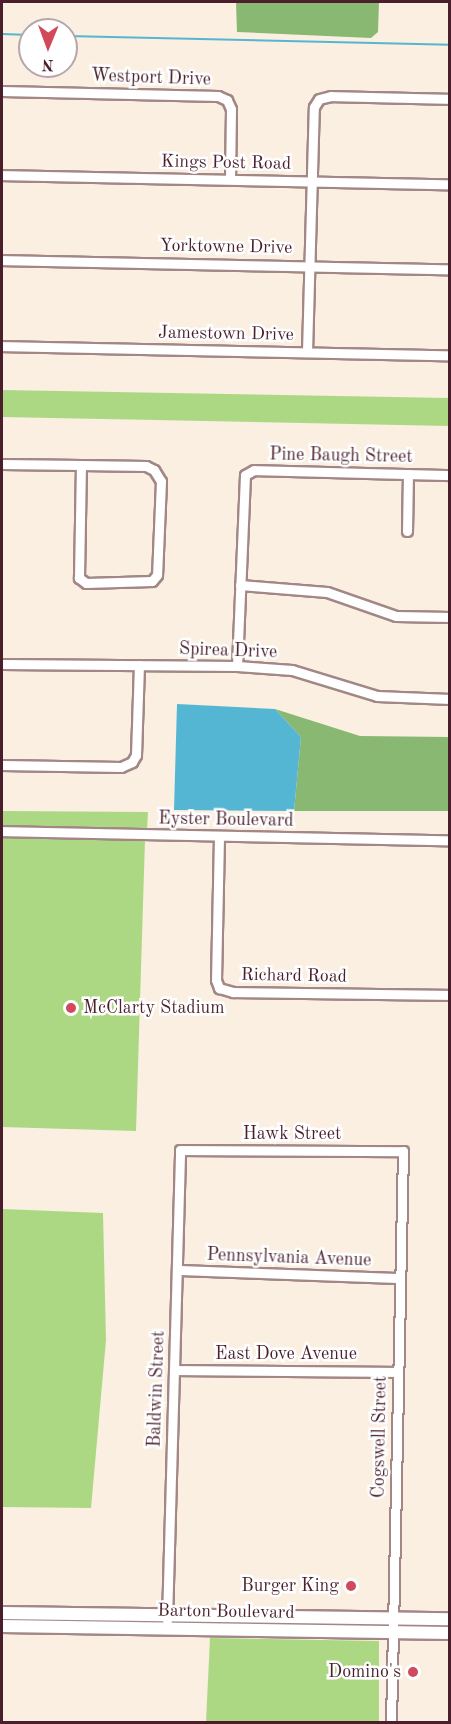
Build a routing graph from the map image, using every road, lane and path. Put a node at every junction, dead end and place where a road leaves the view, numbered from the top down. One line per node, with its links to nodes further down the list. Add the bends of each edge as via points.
1 (2, 91): 4 (street, Westport Drive, via 218,96 227,100 231,109)
2 (450, 99): 5 (street, via 319,99 314,107)
3 (2, 175): 4 (street, Kings Post Road)
4 (230, 179): 5 (street, Kings Post Road)
5 (311, 181): 6 (street, Kings Post Road); 8 (street)
6 (450, 184)
7 (2, 260): 8 (street, Yorktowne Drive)
8 (308, 265): 9 (street, Yorktowne Drive); 11 (street)
9 (450, 269)
10 (2, 346): 11 (street, Jamestown Drive)
11 (307, 352): 12 (street, Jamestown Drive)
12 (450, 355)
13 (2, 464): 14 (street)
14 (81, 465): 14 (street, via 79,578 86,583 144,584 157,575 161,481 146,466)
15 (408, 474): 16 (street, Pine Baugh Street); 17 (street); 18 (street, Pine Baugh Street, via 254,470 245,475)
16 (450, 475)
17 (407, 531)
18 (240, 585): 19 (street, via 305,588 396,616); 22 (street, Pine Baugh Street)
19 (450, 617)
20 (2, 664): 21 (street, Spirea Drive)
21 (139, 665): 22 (street, Spirea Drive); 24 (street, via 136,755 132,762 122,767)
22 (237, 666): 23 (street, Spirea Drive, via 292,670 377,696)
23 (450, 699)
24 (2, 765)
25 (2, 831): 26 (street, Eyster Boulevard)
26 (219, 837): 27 (street, Eyster Boulevard); 28 (street, Richard Road, via 219,988 233,992)
27 (450, 840)
28 (450, 995)
29 (180, 1150): 30 (street, Hawk Street); 31 (street, Baldwin Street)
30 (403, 1151): 32 (street, Cogswell Street)
31 (177, 1270): 32 (street, Pennsylvania Avenue); 33 (street, Baldwin Street)
32 (399, 1278): 34 (street, Cogswell Street)
33 (175, 1370): 34 (street, East Dove Avenue); 41 (street, Baldwin Street)
34 (398, 1372): 39 (street, Cogswell Street)
35 (2, 1613): 36 (main road, Barton Boulevard)
36 (63, 1614): 41 (main road, Barton Boulevard); 43 (main road, via 56,1623)
37 (246, 1617): 38 (main road, Barton Boulevard); 41 (main road, Barton Boulevard); 44 (main road)
38 (312, 1618): 39 (main road, Barton Boulevard); 45 (main road, via 305,1624)
39 (393, 1618): 40 (main road, Barton Boulevard); 46 (street, Cogswell Street)
40 (450, 1619)
41 (167, 1623): 43 (main road, Barton Boulevard); 44 (main road, Barton Boulevard)
42 (2, 1626): 43 (main road, Barton Boulevard)
43 (20, 1627)
44 (221, 1629): 45 (main road, Barton Boulevard)
45 (266, 1631): 46 (main road, Barton Boulevard)
46 (393, 1633): 47 (main road, Barton Boulevard); 48 (street, Cogswell Street)
47 (450, 1634)
48 (391, 1722)

